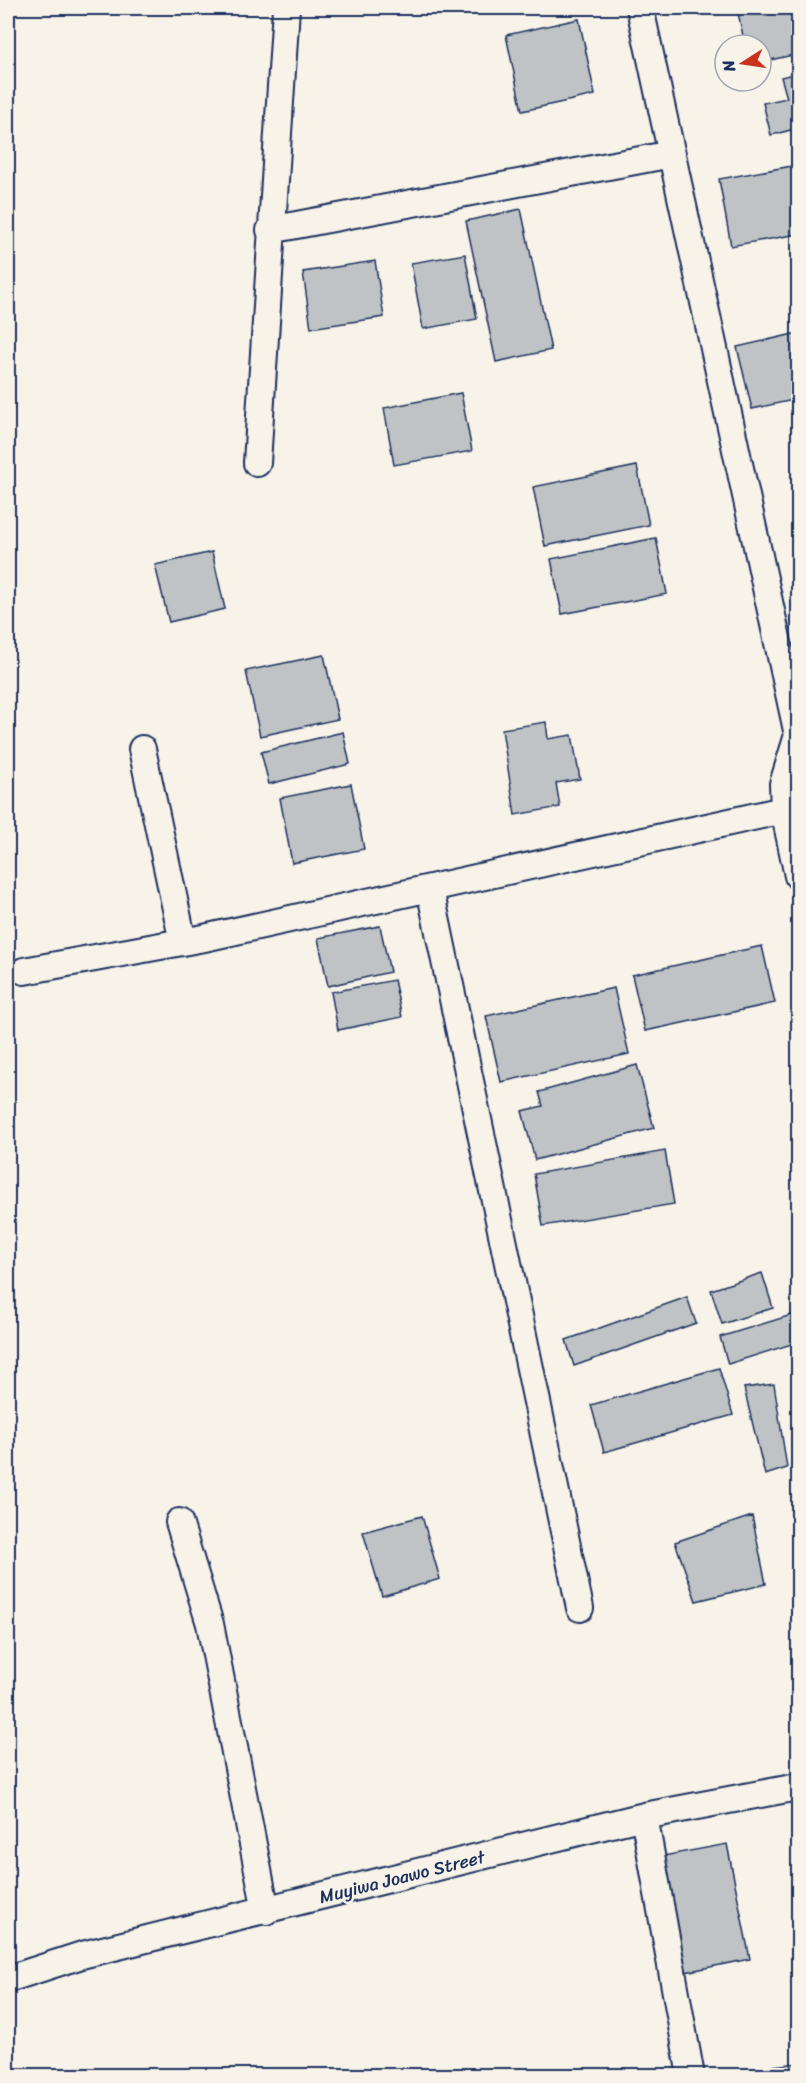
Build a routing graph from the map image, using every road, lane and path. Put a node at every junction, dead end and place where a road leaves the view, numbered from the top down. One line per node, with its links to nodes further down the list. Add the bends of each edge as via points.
1 (286, 8): 4 (street)
2 (640, 8): 3 (street)
3 (672, 154): 4 (street); 6 (street)
4 (270, 230): 5 (street)
5 (257, 463)
6 (798, 735): 8 (street, via 783,784)
7 (142, 749): 11 (street)
8 (784, 810): 9 (street); 10 (street)
9 (798, 876)
10 (430, 889): 11 (street); 14 (street)
11 (183, 942): 12 (street)
12 (24, 971)
13 (179, 1522): 17 (street, via 210,1624)
14 (580, 1608)
15 (798, 1786): 16 (street, Muyiwa Joawo Street)
16 (644, 1816): 17 (street, Muyiwa Joawo Street); 19 (street)
17 (266, 1911): 18 (street, Muyiwa Joawo Street, via 82,1955)
18 (8, 1979)
19 (691, 2076)

